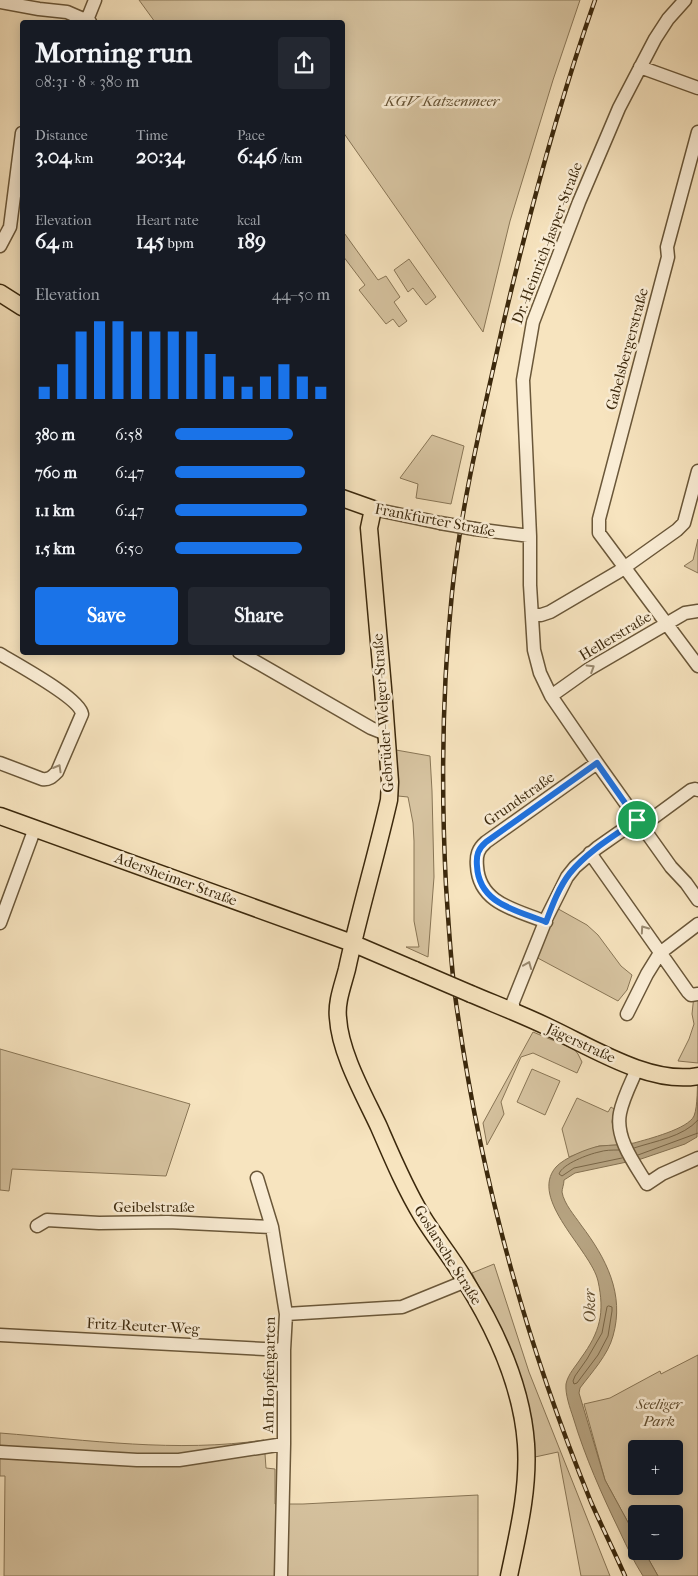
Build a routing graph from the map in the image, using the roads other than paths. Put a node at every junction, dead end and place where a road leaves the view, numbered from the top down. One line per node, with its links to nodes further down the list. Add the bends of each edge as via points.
1 (95, 0): 7 (street)
2 (685, 0): 8 (street, Dr.-Heinrich-Jasper-Straße, via 661,28)
3 (0, 2): 4 (street)
4 (39, 9): 5 (street); 6 (street, via 66,12)
5 (37, 20)
6 (86, 20)
7 (89, 20)
8 (640, 66): 9 (street); 18 (street, Dr.-Heinrich-Jasper-Straße, via 579,202 532,322 523,380)
9 (698, 88)
10 (698, 132): 19 (street, Gabelsbergerstraße, via 599,519 599,533)
11 (20, 149): 12 (street, via 10,227)
12 (0, 246)
13 (0, 293): 14 (main road)
14 (20, 306)
15 (698, 471): 19 (street, via 684,523)
16 (345, 499): 17 (main road, Frankfurter Straße)
17 (373, 509): 18 (street, Frankfurter Straße, bridge); 27 (main road, Gebrüder-Welger-Straße, via 369,528)
18 (530, 536): 21 (street, Dr.-Heinrich-Jasper-Straße)
19 (625, 568): 21 (street, via 550,612); 22 (street, Gabelsbergerstraße)
20 (698, 611): 22 (street, Hellerstraße, via 685,613)
21 (532, 615): 26 (street, Dr.-Heinrich-Jasper-Straße, via 536,663)
22 (666, 624): 25 (street, Gabelsbergerstraße); 26 (street, Hellerstraße, one-way to 22, via 589,669)
23 (0, 654): 28 (street, one-way to 23, via 48,780 57,772 82,714 79,706 69,698)
24 (245, 655): 27 (street)
25 (698, 666)
26 (551, 696): 29 (street, Dr.-Heinrich-Jasper-Straße)
27 (386, 734): 39 (main road, Gebrüder-Welger-Straße, via 389,800)
28 (0, 763)
29 (597, 763): 32 (street, Dr.-Heinrich-Jasper-Straße); 36 (street, Grundstraße, via 486,842 478,852 478,876 490,897 499,904)
30 (698, 790): 32 (street, via 691,790)
31 (0, 816): 33 (main road, Adersheimer Straße)
32 (640, 823): 34 (street); 35 (street, Dr.-Heinrich-Jasper-Straße)
33 (35, 828): 37 (street); 39 (main road, Adersheimer Straße)
34 (590, 854): 36 (street, via 567,877); 40 (street, one-way to 34)
35 (698, 900)
36 (546, 922): 42 (street, one-way to 36, via 513,1002)
37 (0, 923)
38 (698, 924): 40 (street)
39 (352, 943): 42 (main road, Jägerstraße, bridge); 50 (main road, Goslarsche Straße, via 339,1002 338,1018 345,1050 400,1174 422,1215)
40 (660, 953): 41 (street, via 688,992); 43 (street)
41 (696, 995)
42 (513, 1011): 44 (main road, Jägerstraße)
43 (627, 1014)
44 (637, 1069): 45 (main road, Jägerstraße, via 670,1076); 46 (street, via 619,1125 622,1138 647,1184)
45 (696, 1077)
46 (698, 1158)
47 (257, 1178): 49 (street, Am Hopfengarten)
48 (37, 1226): 49 (street, Geibelstraße, via 47,1220)
49 (272, 1227): 51 (street, Am Hopfengarten)
50 (466, 1281): 51 (street, via 402,1307); 57 (main road, Goslarsche Straße, via 492,1329 522,1416 526,1466 522,1510)
51 (286, 1314): 53 (street, Am Hopfengarten)
52 (0, 1335): 53 (street, Fritz-Reuter-Weg)
53 (284, 1350): 54 (street, Am Hopfengarten)
54 (284, 1444): 55 (street, via 179,1460); 56 (street, Am Hopfengarten)
55 (0, 1452)
56 (281, 1576)
57 (509, 1576)

